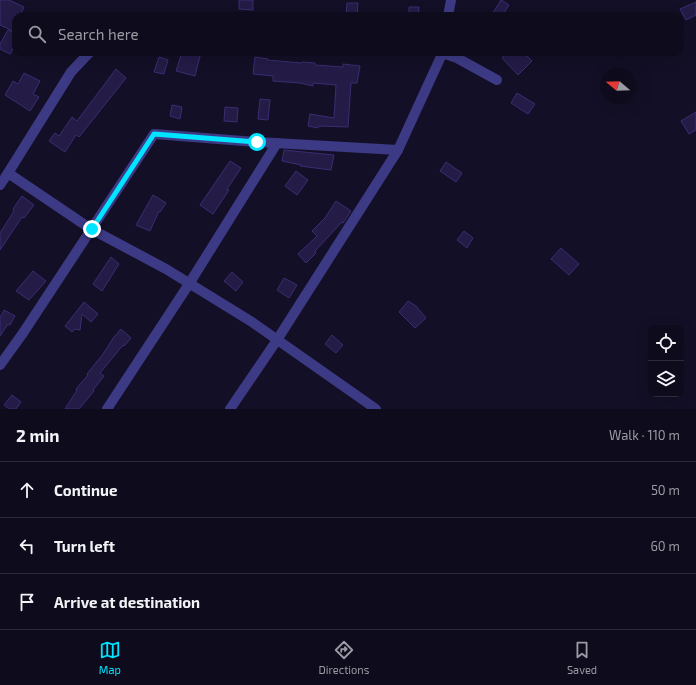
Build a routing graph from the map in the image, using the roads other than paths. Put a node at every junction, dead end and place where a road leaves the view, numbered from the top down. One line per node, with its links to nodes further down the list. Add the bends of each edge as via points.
1 (450, 0): 2 (street)
2 (448, 12)
3 (86, 56): 9 (street, via 71,72)
4 (440, 56): 8 (street)
5 (452, 56): 6 (street)
6 (497, 80)
7 (277, 143): 8 (street); 11 (street, via 154,134); 12 (street)
8 (398, 150): 13 (street)
9 (8, 173): 10 (street); 11 (street)
10 (0, 185)
11 (92, 229): 12 (street); 14 (street)
12 (190, 284): 13 (street); 15 (street)
13 (278, 340): 16 (street); 17 (street)
14 (0, 365)
15 (107, 409)
16 (230, 409)
17 (376, 409)

